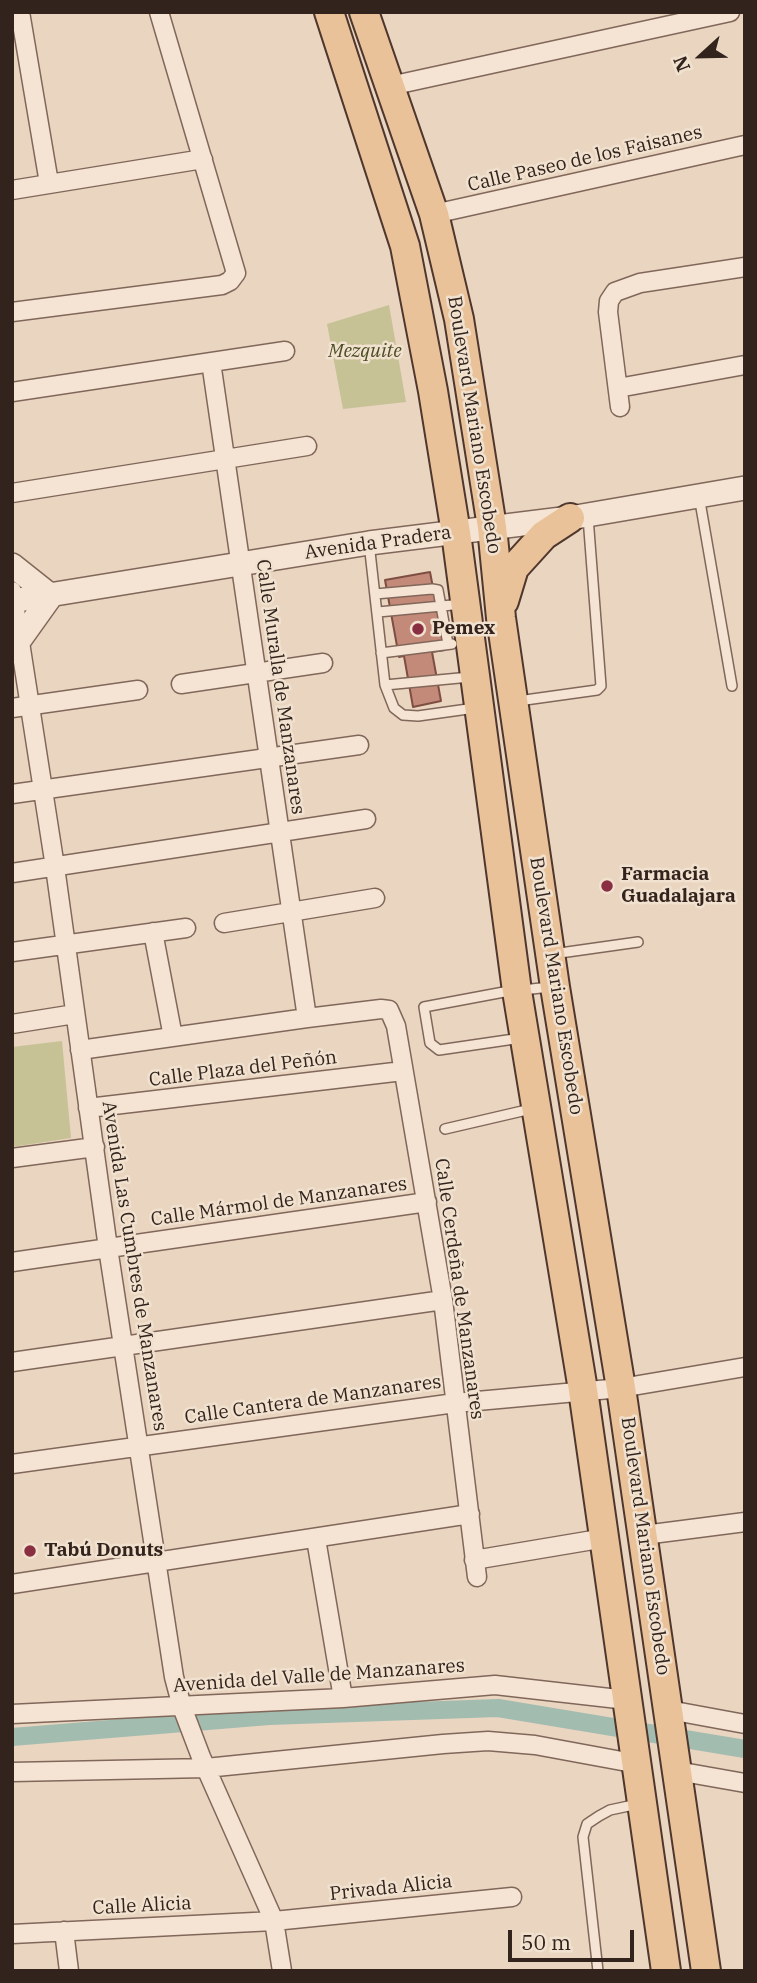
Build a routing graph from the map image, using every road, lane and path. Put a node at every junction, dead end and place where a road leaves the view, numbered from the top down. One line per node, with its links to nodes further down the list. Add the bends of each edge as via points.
1 (20, 12): 9 (street)
2 (159, 12): 8 (street)
3 (329, 12): 27 (main road, Boulevard Mariano Escobedo, via 408,259)
4 (365, 12): 6 (main road, Boulevard Mariano Escobedo)
5 (730, 12): 6 (street)
6 (390, 86): 11 (main road, Boulevard Mariano Escobedo)
7 (745, 145): 11 (street, Calle Paseo de los Faisanes)
8 (204, 159): 9 (street); 13 (street, via 234,261 236,273 230,281)
9 (50, 183): 10 (street)
10 (12, 190)
11 (435, 214): 26 (main road, Boulevard Mariano Escobedo, via 459,319)
12 (745, 267): 17 (street, via 640,283 615,292 608,312)
13 (12, 312)
14 (285, 351): 15 (street)
15 (211, 362): 18 (street); 21 (street, Calle Muralla de Manzanares)
16 (745, 365): 17 (street)
17 (618, 388): 19 (street)
18 (12, 392)
19 (620, 407)
20 (307, 446): 21 (street)
21 (225, 459): 23 (street); 29 (street, Calle Muralla de Manzanares)
22 (745, 488): 24 (street, Avenida Pradera)
23 (12, 493)
24 (699, 496): 25 (street, Avenida Pradera); 45 (lane)
25 (579, 516): 26 (street, Avenida Pradera); 36 (main road, via 544,534 514,568); 47 (lane, via 599,689)
26 (492, 527): 27 (street, Avenida Pradera); 36 (main road, Boulevard Mariano Escobedo)
27 (456, 533): 28 (street, Avenida Pradera); 34 (main road, Boulevard Mariano Escobedo)
28 (369, 542): 29 (street, Avenida Pradera); 31 (lane)
29 (242, 564): 32 (street, Avenida Pradera); 41 (street, Calle Muralla de Manzanares)
30 (12, 565): 32 (street)
31 (375, 594): 34 (lane, via 432,589); 35 (lane)
32 (51, 596): 33 (street, Avenida Pradera); 37 (street)
33 (13, 597): 37 (street, Avenida Las Cumbres de Manzanares)
34 (453, 605): 35 (lane); 38 (main road, Boulevard Mariano Escobedo)
35 (378, 612): 39 (lane)
36 (501, 618): 47 (main road, Boulevard Mariano Escobedo)
37 (16, 635): 48 (street, Avenida Las Cumbres de Manzanares)
38 (459, 643): 39 (lane); 42 (main road, Boulevard Mariano Escobedo)
39 (381, 653): 44 (lane)
40 (323, 663): 41 (street)
41 (256, 673): 43 (street); 52 (street, Calle Muralla de Manzanares)
42 (475, 677): 44 (lane); 49 (main road, Boulevard Mariano Escobedo)
43 (181, 684)
44 (385, 685): 49 (lane, via 394,708 404,715)
45 (732, 687)
46 (138, 690): 48 (street)
47 (513, 702): 67 (main road, Boulevard Mariano Escobedo)
48 (30, 705): 50 (street); 53 (street, Avenida Las Cumbres de Manzanares)
49 (480, 707): 69 (main road, Boulevard Mariano Escobedo)
50 (12, 708)
51 (359, 745): 52 (street)
52 (268, 758): 53 (street); 56 (street, Calle Muralla de Manzanares)
53 (43, 790): 54 (street); 57 (street, Avenida Las Cumbres de Manzanares)
54 (12, 794)
55 (366, 820): 56 (street)
56 (279, 831): 57 (street); 60 (street, Calle Muralla de Manzanares)
57 (55, 867): 58 (street); 65 (street, Avenida Las Cumbres de Manzanares)
58 (12, 873)
59 (376, 898): 60 (street)
60 (290, 913): 61 (street); 72 (street, Calle Muralla de Manzanares)
61 (224, 923)
62 (186, 928): 63 (street)
63 (153, 932): 65 (street); 74 (street)
64 (638, 942): 67 (lane)
65 (65, 944): 66 (street); 71 (street, Avenida Las Cumbres de Manzanares)
66 (12, 952)
67 (551, 954): 68 (main road, Boulevard Mariano Escobedo)
68 (555, 987): 69 (lane); 90 (main road, Boulevard Mariano Escobedo)
69 (517, 991): 75 (main road, Boulevard Mariano Escobedo); 75 (lane, via 431,1004 423,1012 430,1043 439,1050)
70 (389, 1010): 72 (street, Calle Plaza del Peñón); 77 (street, Calle Cerdeña de Manzanares)
71 (75, 1014): 73 (street); 76 (street, Avenida Las Cumbres de Manzanares)
72 (307, 1018): 74 (street, Calle Plaza del Peñón)
73 (12, 1024)
74 (173, 1037): 76 (street, Calle Plaza del Peñón)
75 (525, 1038): 79 (main road, Boulevard Mariano Escobedo)
76 (80, 1050): 78 (street, Avenida Las Cumbres de Manzanares)
77 (403, 1071): 78 (street, Calle Plaza del Peñón); 83 (street, Calle Cerdeña de Manzanares)
78 (88, 1108): 81 (street, Avenida Las Cumbres de Manzanares)
79 (536, 1108): 80 (lane); 91 (main road, Boulevard Mariano Escobedo)
80 (445, 1129)
81 (95, 1147): 82 (street); 84 (street, Avenida Las Cumbres de Manzanares)
82 (12, 1158)
83 (427, 1202): 84 (street, Calle Mármol de Manzanares); 86 (street, Calle Cerdeña de Manzanares)
84 (108, 1248): 85 (street, Calle Mármol de Manzanares); 87 (street, Avenida Las Cumbres de Manzanares)
85 (12, 1262)
86 (443, 1300): 87 (street); 92 (street, Calle Cerdeña de Manzanares)
87 (124, 1347): 88 (street); 93 (street, Avenida Las Cumbres de Manzanares)
88 (12, 1362)
89 (745, 1367): 90 (street, Calle Cantera de Manzanares)
90 (621, 1388): 91 (street, Calle Cantera de Manzanares); 97 (main road, Boulevard Mariano Escobedo)
91 (583, 1390): 92 (street, Calle Cantera de Manzanares); 98 (main road, Boulevard Mariano Escobedo)
92 (455, 1403): 93 (street, Calle Cantera de Manzanares); 95 (street, Calle Cerdeña de Manzanares)
93 (140, 1445): 94 (street, Calle Cantera de Manzanares); 100 (street, Avenida Las Cumbres de Manzanares)
94 (12, 1464)
95 (470, 1514): 98 (street, Calle Cerdeña de Manzanares, via 476,1569); 99 (street)
96 (745, 1522): 97 (street)
97 (644, 1535): 106 (main road, Boulevard Mariano Escobedo)
98 (605, 1538): 103 (main road, Boulevard Mariano Escobedo)
99 (316, 1539): 100 (street); 102 (street)
100 (156, 1563): 101 (street); 104 (street, Avenida Las Cumbres de Manzanares)
101 (12, 1584)
102 (343, 1698): 103 (street, Avenida del Valle de Manzanares, via 495,1685); 104 (street, Avenida del Valle de Manzanares)
103 (628, 1707): 108 (main road, Boulevard Mariano Escobedo)
104 (183, 1710): 105 (street, Avenida del Valle de Manzanares); 109 (street, Avenida Las Cumbres de Manzanares)
105 (12, 1714)
106 (669, 1714): 107 (street); 110 (main road, Boulevard Mariano Escobedo)
107 (745, 1724)
108 (636, 1757): 109 (street, via 488,1741); 113 (main road, Boulevard Mariano Escobedo)
109 (204, 1763): 111 (street); 115 (street, Avenida Las Cumbres de Manzanares)
110 (676, 1765): 112 (street); 122 (main road, Boulevard Mariano Escobedo)
111 (12, 1772)
112 (745, 1783)
113 (643, 1803): 120 (lane, via 599,1816 587,1824 583,1837); 121 (main road, Boulevard Mariano Escobedo)
114 (512, 1897): 115 (street, Privada Alicia)
115 (274, 1921): 116 (street, Calle Alicia); 119 (street, Avenida Las Cumbres de Manzanares)
116 (64, 1931): 117 (street, Calle Alicia); 118 (street)
117 (12, 1934)
118 (69, 1971)
119 (282, 1971)
120 (598, 1971)
121 (666, 1971)
122 (706, 1971)

